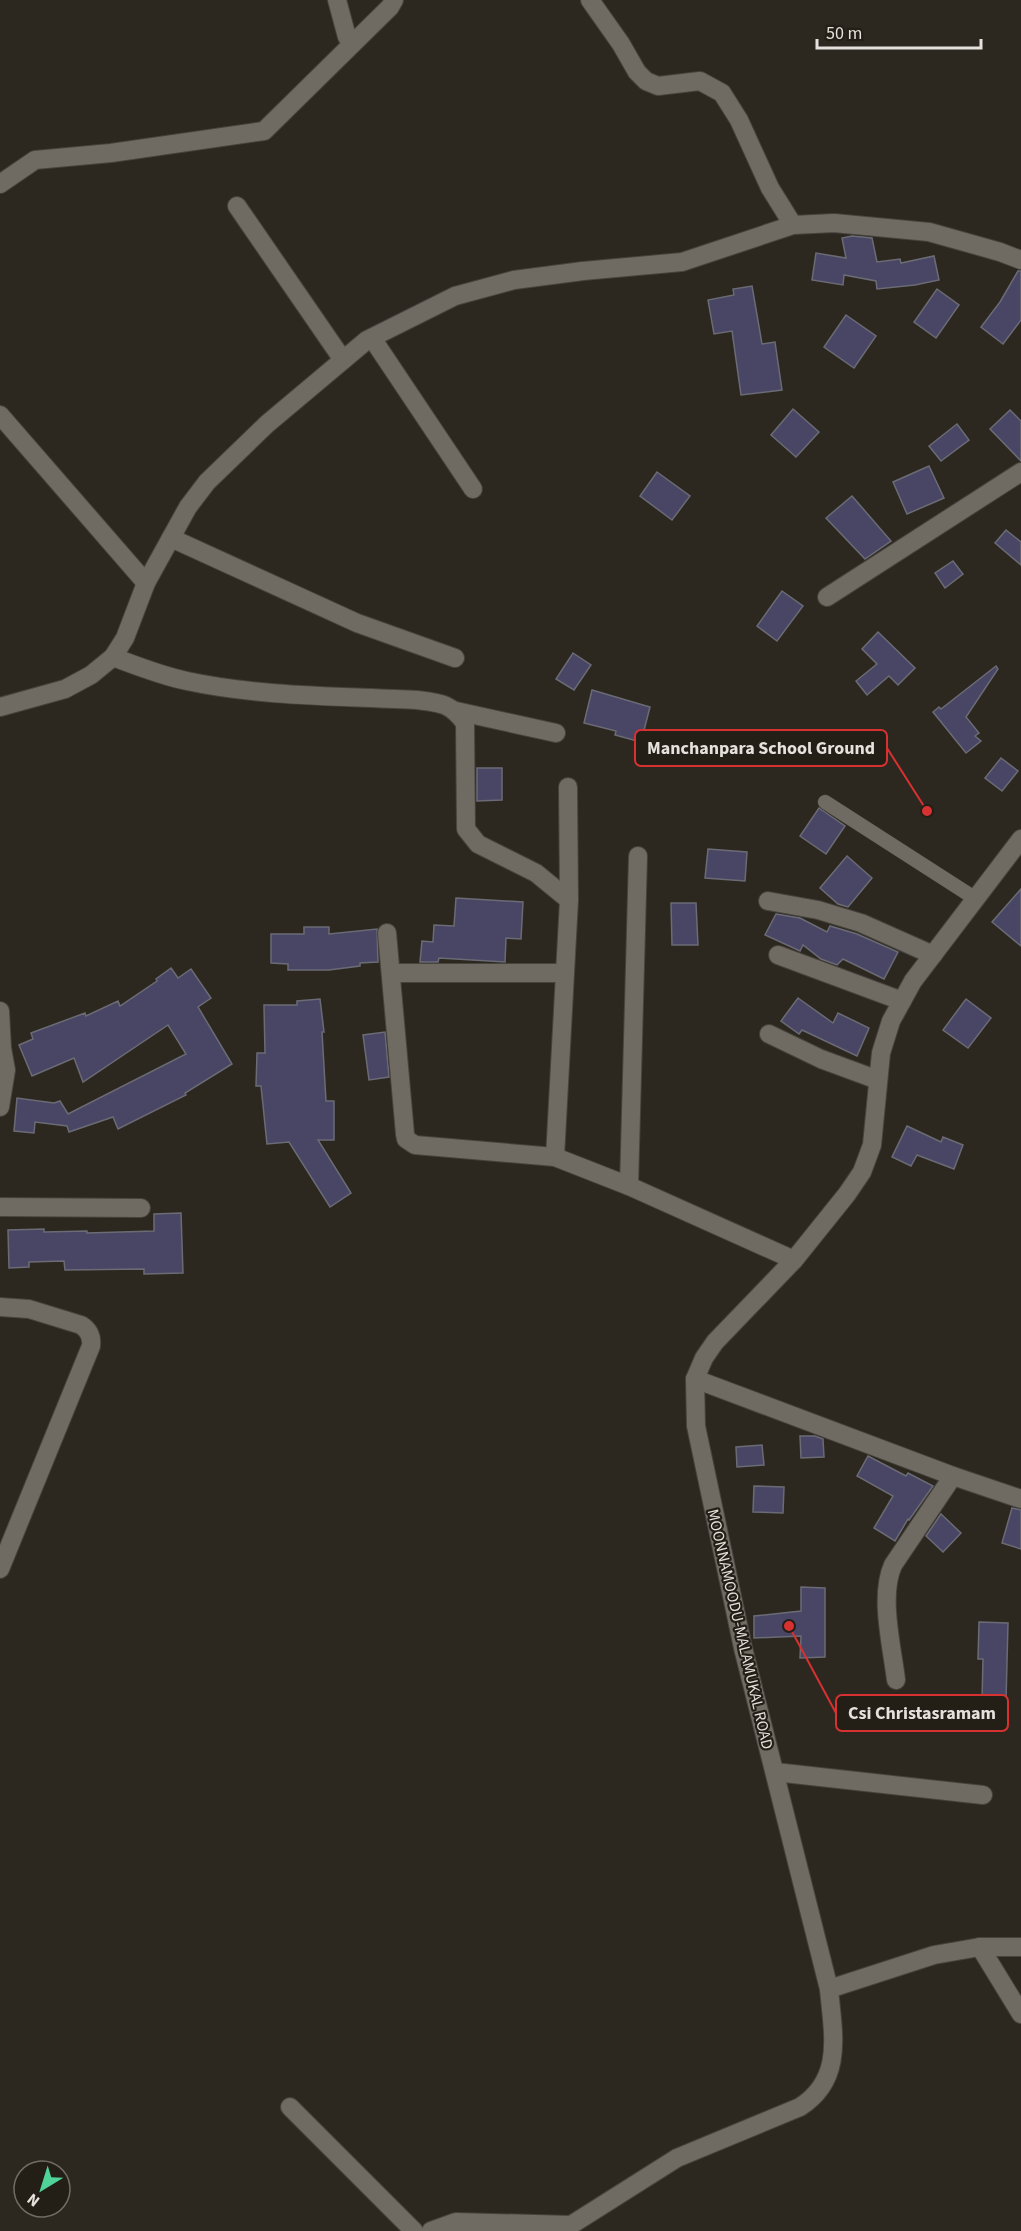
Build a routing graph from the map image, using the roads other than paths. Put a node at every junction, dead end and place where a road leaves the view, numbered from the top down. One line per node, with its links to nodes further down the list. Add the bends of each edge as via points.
1 (337, 0): 4 (street)
2 (394, 0): 5 (street, via 264,131 35,160)
3 (590, 0): 7 (street, via 646,81 658,86 700,81 722,93)
4 (348, 37)
5 (0, 184)
6 (237, 206): 10 (street)
7 (793, 225): 8 (street, via 834,223 928,232); 9 (street, via 682,262 514,280 455,296)
8 (1021, 260)
9 (372, 338): 10 (street); 13 (street)
10 (343, 360): 14 (street, via 267,424 207,483)
11 (0, 415): 15 (street)
12 (1021, 472): 16 (street)
13 (473, 489)
14 (171, 538): 15 (street); 18 (street, via 357,623)
15 (146, 583): 17 (street, via 125,638)
16 (827, 597)
17 (113, 657): 19 (street, via 65,689); 20 (street, via 188,681 276,692 417,700 441,703)
18 (455, 658)
19 (0, 707)
20 (456, 711): 21 (street); 27 (street, via 465,723 466,830 478,844 536,873)
21 (556, 733)
22 (568, 787): 27 (street)
23 (825, 802): 26 (lane)
24 (1021, 839): 26 (street, MOONNAMOODU-MALAMUKAL ROAD)
25 (638, 856): 41 (street)
26 (976, 899): 31 (street, MOONNAMOODU-MALAMUKAL ROAD)
27 (569, 900): 33 (street)
28 (768, 901): 31 (street, via 861,923)
29 (387, 933): 32 (street)
30 (777, 955): 34 (street)
31 (933, 955): 34 (street, MOONNAMOODU-MALAMUKAL ROAD)
32 (392, 973): 33 (street); 40 (street, via 406,1139 415,1145)
33 (565, 973): 40 (street)
34 (902, 1001): 38 (street, MOONNAMOODU-MALAMUKAL ROAD, via 880,1053)
35 (0, 1011): 37 (street)
36 (769, 1034): 38 (street)
37 (1, 1048): 39 (street, via 6,1070)
38 (878, 1080): 44 (street, MOONNAMOODU-MALAMUKAL ROAD, via 872,1145 862,1172)
39 (0, 1107)
40 (555, 1158): 41 (street)
41 (628, 1186): 44 (street)
42 (0, 1207): 43 (street)
43 (141, 1208)
44 (794, 1260): 46 (street, MOONNAMOODU-MALAMUKAL ROAD, via 715,1341)
45 (0, 1306): 49 (street, via 29,1309 81,1325 92,1340)
46 (695, 1379): 47 (street); 51 (street, MOONNAMOODU-MALAMUKAL ROAD, via 696,1426 707,1483)
47 (953, 1476): 48 (street); 50 (street, via 888,1576 886,1602)
48 (1021, 1498)
49 (0, 1569)
50 (896, 1680)
51 (775, 1772): 52 (street); 55 (street, MOONNAMOODU-MALAMUKAL ROAD)
52 (983, 1795)
53 (980, 1947): 54 (street); 55 (street, via 934,1955); 56 (street)
54 (1021, 1947)
55 (830, 1989): 59 (street, MOONNAMOODU-MALAMUKAL ROAD, via 832,2068 821,2090 800,2107 677,2158 572,2225 456,2222)
56 (1021, 2014)
57 (290, 2107): 58 (street)
58 (414, 2231)
59 (431, 2231)

